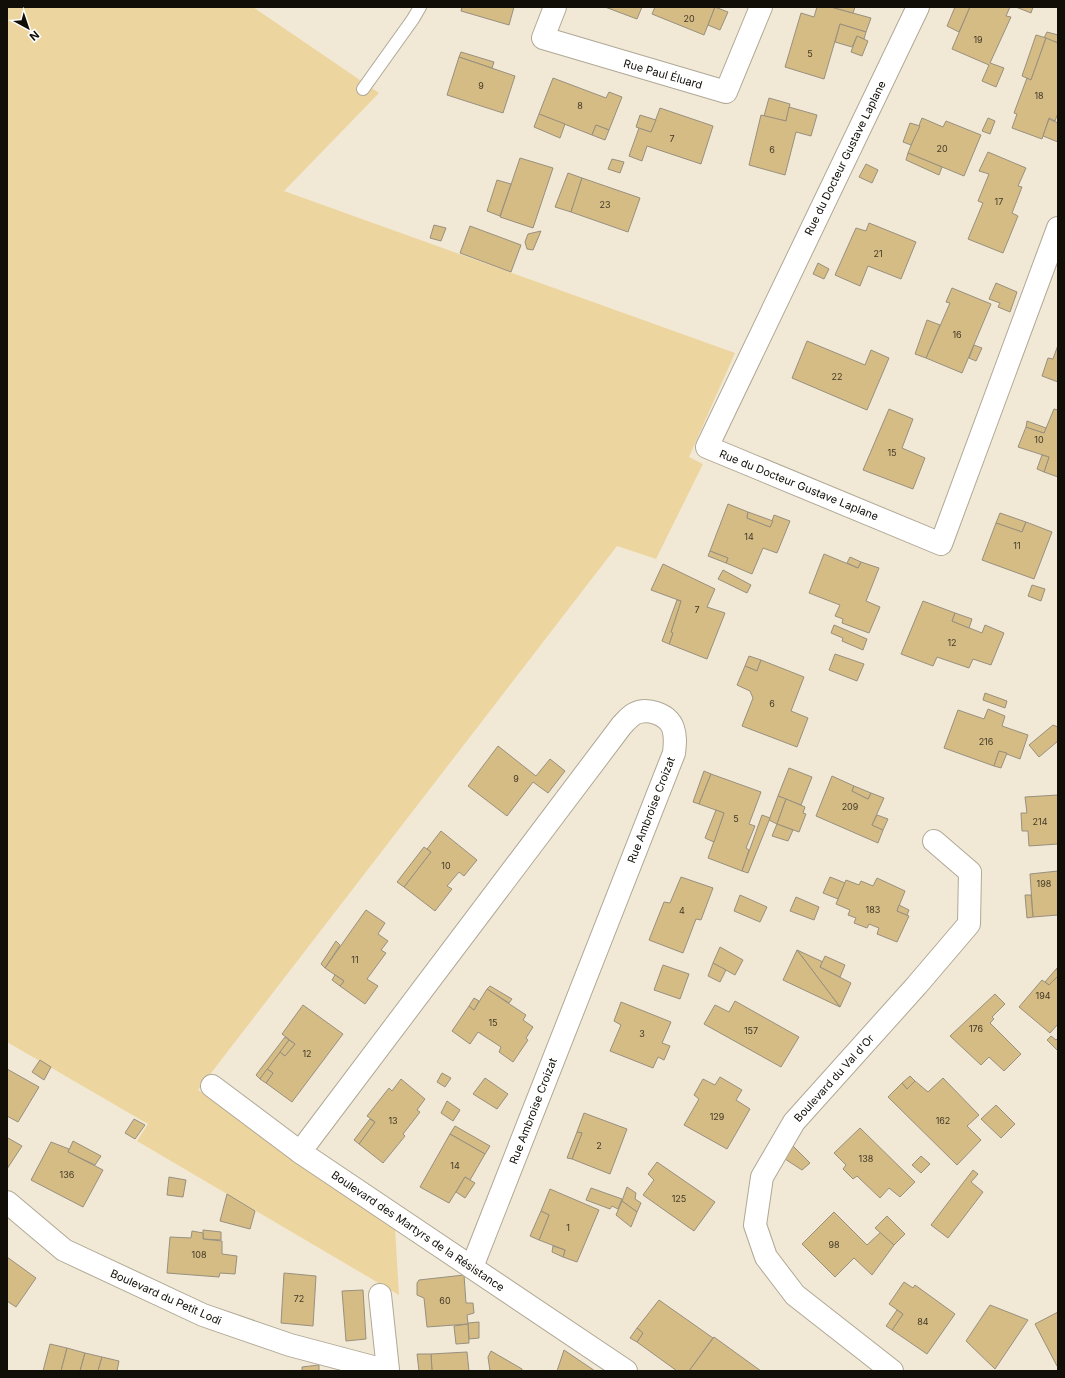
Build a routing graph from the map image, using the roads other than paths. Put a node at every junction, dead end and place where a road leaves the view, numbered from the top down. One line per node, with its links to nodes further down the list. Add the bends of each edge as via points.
1 (420, 7): 5 (lane)
2 (555, 7): 3 (street, Rue Paul Éluard, via 543,38 726,92)
3 (761, 7)
4 (918, 7): 6 (street, Rue du Docteur Gustave Laplane, via 707,447 941,544)
5 (363, 89)
6 (1058, 228)
7 (934, 841): 15 (street, Boulevard du Val d'Or, via 970,872 969,924 794,1122 762,1177 755,1225 766,1257 795,1295)
8 (212, 1086): 9 (street, Boulevard des Martyrs de la Résistance)
9 (300, 1152): 11 (street, Boulevard des Martyrs de la Résistance); 11 (street, Rue Ambroise Croizat, via 622,725 633,714 644,710 664,717 672,727 676,740 674,753)
10 (7, 1202): 13 (street, Boulevard du Petit Lodi, via 64,1250 203,1315 290,1345)
11 (472, 1267): 14 (street, Boulevard des Martyrs de la Résistance)
12 (380, 1296): 13 (street)
13 (388, 1370)
14 (626, 1371)
15 (892, 1371)

